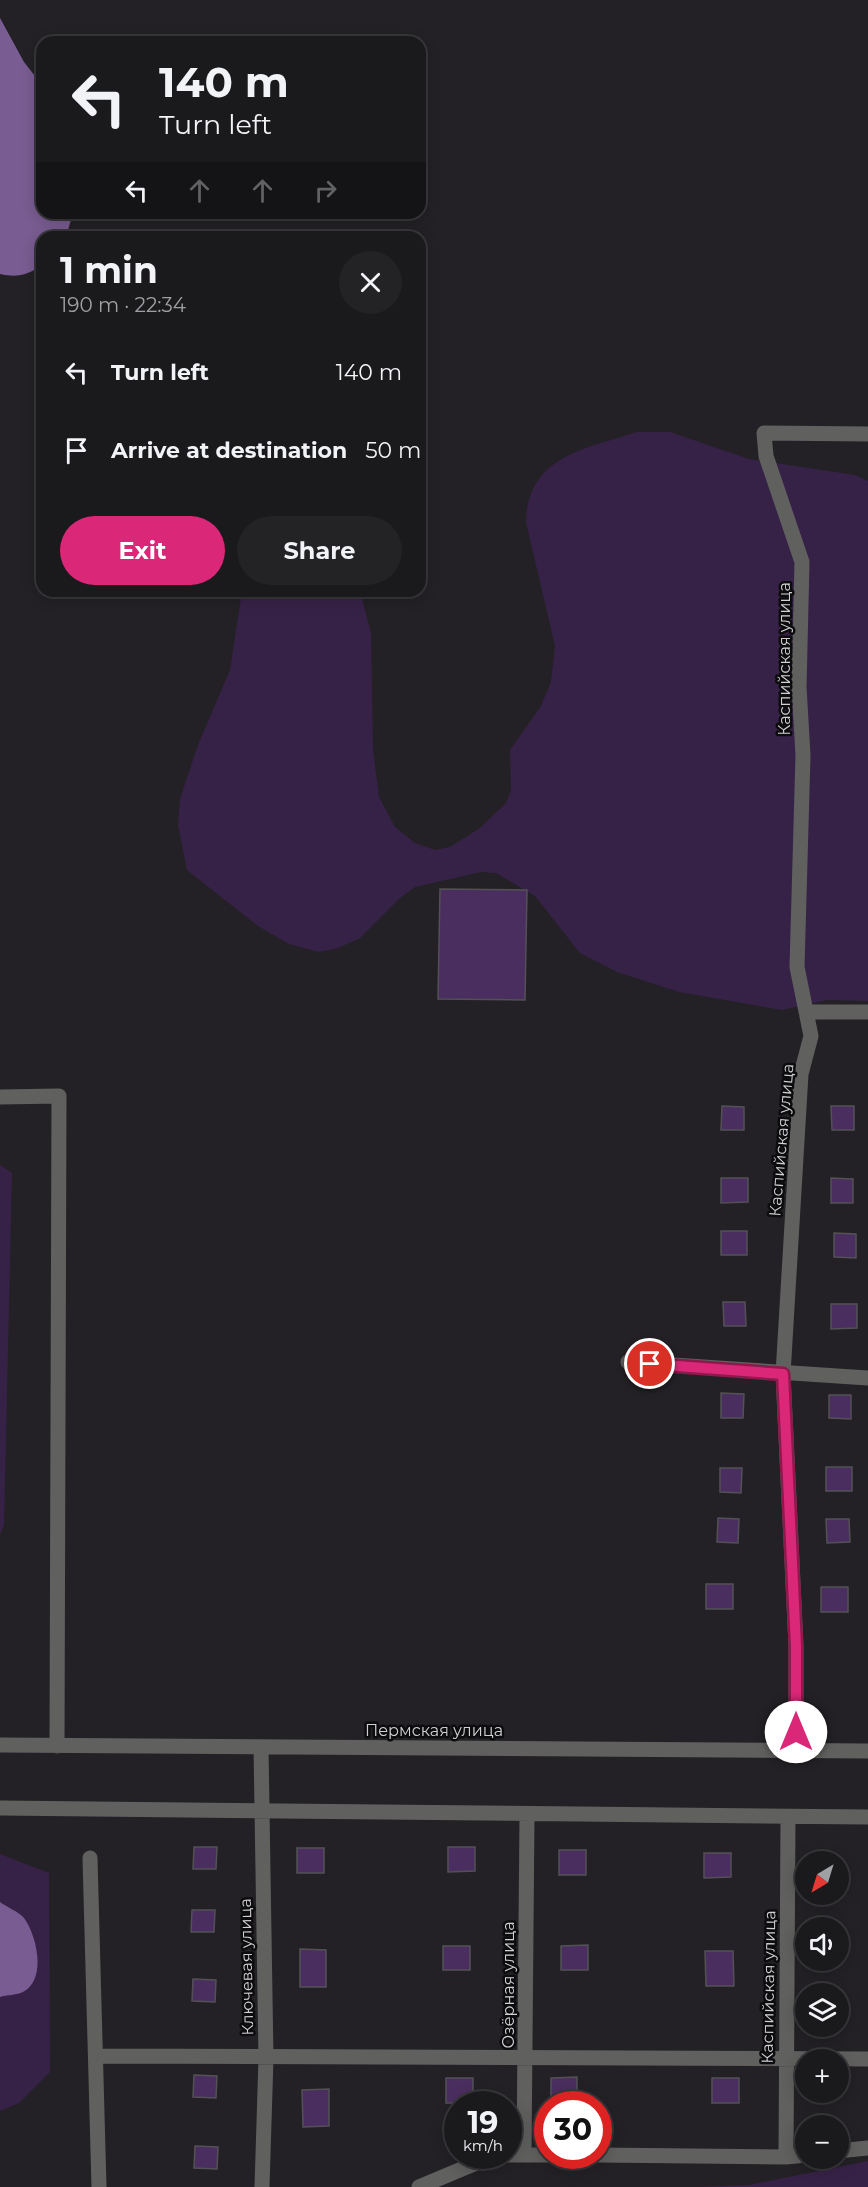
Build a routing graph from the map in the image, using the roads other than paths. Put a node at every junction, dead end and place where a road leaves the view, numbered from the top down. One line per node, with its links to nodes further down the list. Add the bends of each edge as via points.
1 (868, 434): 2 (street, Каспийская улица, via 764,434 766,456 802,562 799,687 803,755 796,967)
2 (806, 1012): 3 (street); 6 (street, Каспийская улица, via 811,1036 801,1074)
3 (868, 1012)
4 (0, 1097): 9 (street, via 59,1096)
5 (628, 1362): 6 (street)
6 (783, 1374): 7 (street); 11 (street, Каспийская улица, via 796,1646)
7 (868, 1378)
8 (0, 1745): 9 (street, Пермская улица)
9 (57, 1746): 10 (street, Пермская улица)
10 (261, 1747): 11 (street, Пермская улица); 14 (street, Ключевая улица)
11 (796, 1750): 12 (street, Пермская улица)
12 (868, 1750)
13 (0, 1808): 14 (street)
14 (262, 1812): 15 (street); 20 (street, Ключевая улица)
15 (526, 1815): 16 (street); 21 (street, Озёрная улица)
16 (788, 1817): 17 (street); 22 (street, Каспийская улица)
17 (868, 1817)
18 (90, 1858): 19 (street)
19 (96, 2056): 20 (street); 32 (street)
20 (266, 2058): 21 (street); 33 (street, Ключевая улица)
21 (526, 2058): 22 (street); 26 (street, Озёрная улица)
22 (785, 2059): 23 (street); 30 (street, Каспийская улица)
23 (868, 2059)
24 (868, 2148): 25 (street)
25 (849, 2150)
26 (524, 2155): 27 (street)
27 (534, 2155)
28 (612, 2156): 30 (street)
29 (795, 2156): 30 (street)
30 (786, 2157)
31 (462, 2169): 34 (street)
32 (99, 2187)
33 (262, 2187)
34 (419, 2187)

